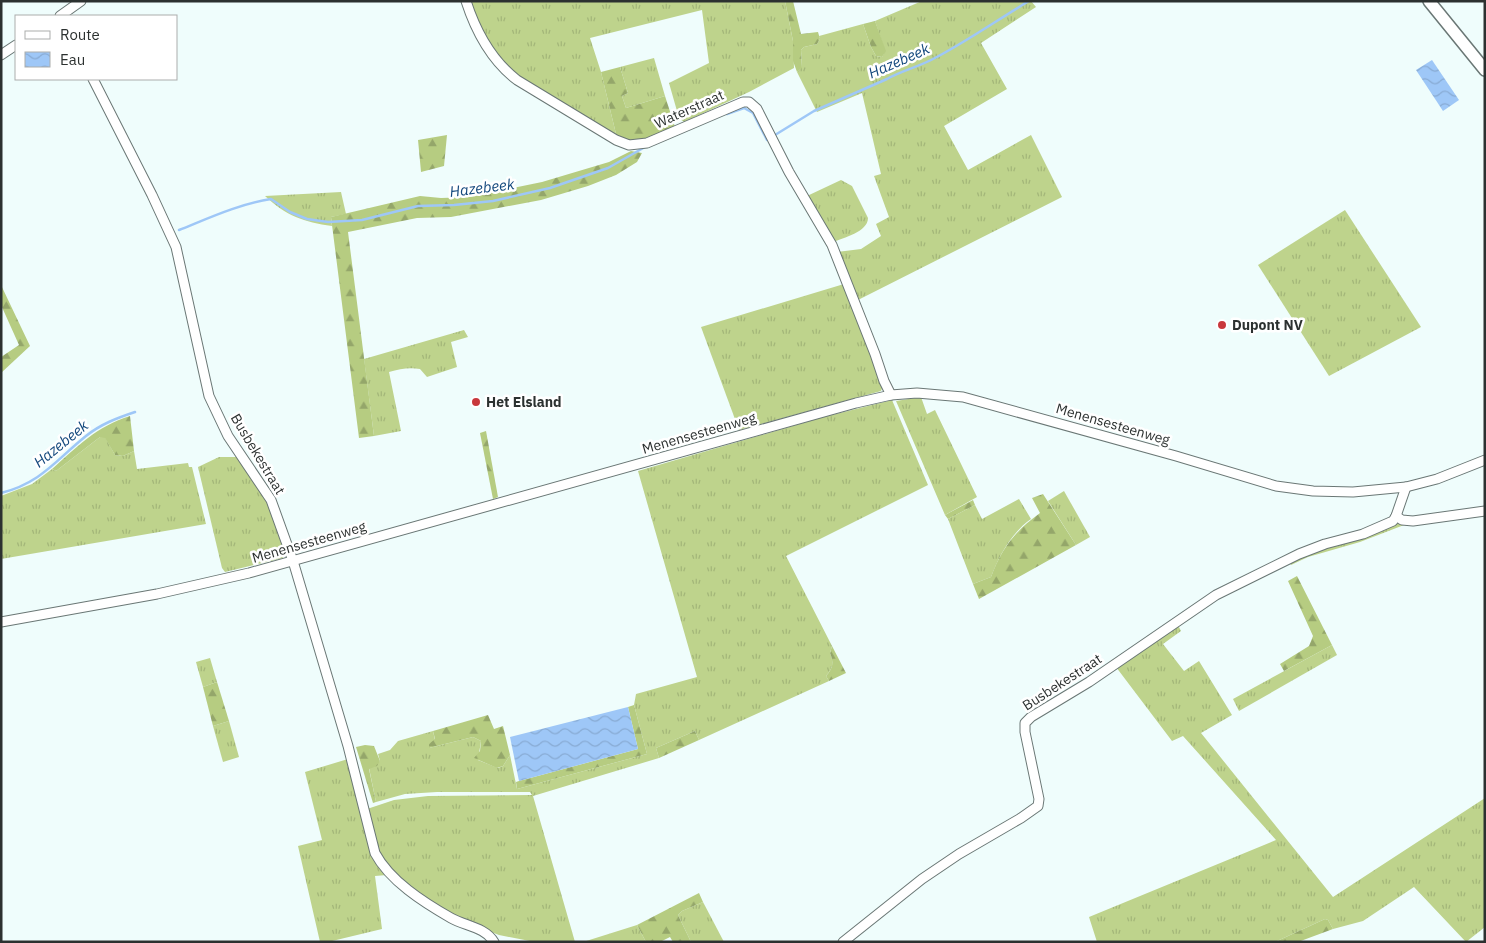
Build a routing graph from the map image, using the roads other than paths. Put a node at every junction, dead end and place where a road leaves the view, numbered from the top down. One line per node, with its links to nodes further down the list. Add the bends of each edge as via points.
1 (81, 1): 4 (street)
2 (466, 1): 9 (street, Waterstraat, via 474,24 507,72 624,144 646,143 735,104 749,102 754,105 832,245)
3 (1429, 1): 7 (main road)
4 (62, 15)
5 (15, 46): 6 (street)
6 (1, 55)
7 (1485, 70)
8 (94, 80): 14 (street, Busbekestraat, via 176,247 210,396 228,436 271,500)
9 (891, 395): 11 (street, Menensesteenweg, via 917,393 963,397 1276,486 1353,492); 14 (street, Menensesteenweg)
10 (1485, 460): 11 (street, Menensesteenweg)
11 (1406, 487): 13 (street)
12 (1485, 511): 13 (street, via 1413,521)
13 (1396, 516): 17 (street, Busbekestraat, via 1393,521 1363,534 1299,554 1216,595 1089,682 1031,717 1025,732 1038,806 922,879)
14 (293, 561): 15 (street, Menensesteenweg, via 157,594); 16 (street, Busbekestraat, via 348,746 375,853 381,864 410,891 452,918 488,934)
15 (1, 622)
16 (494, 942)
17 (843, 942)

